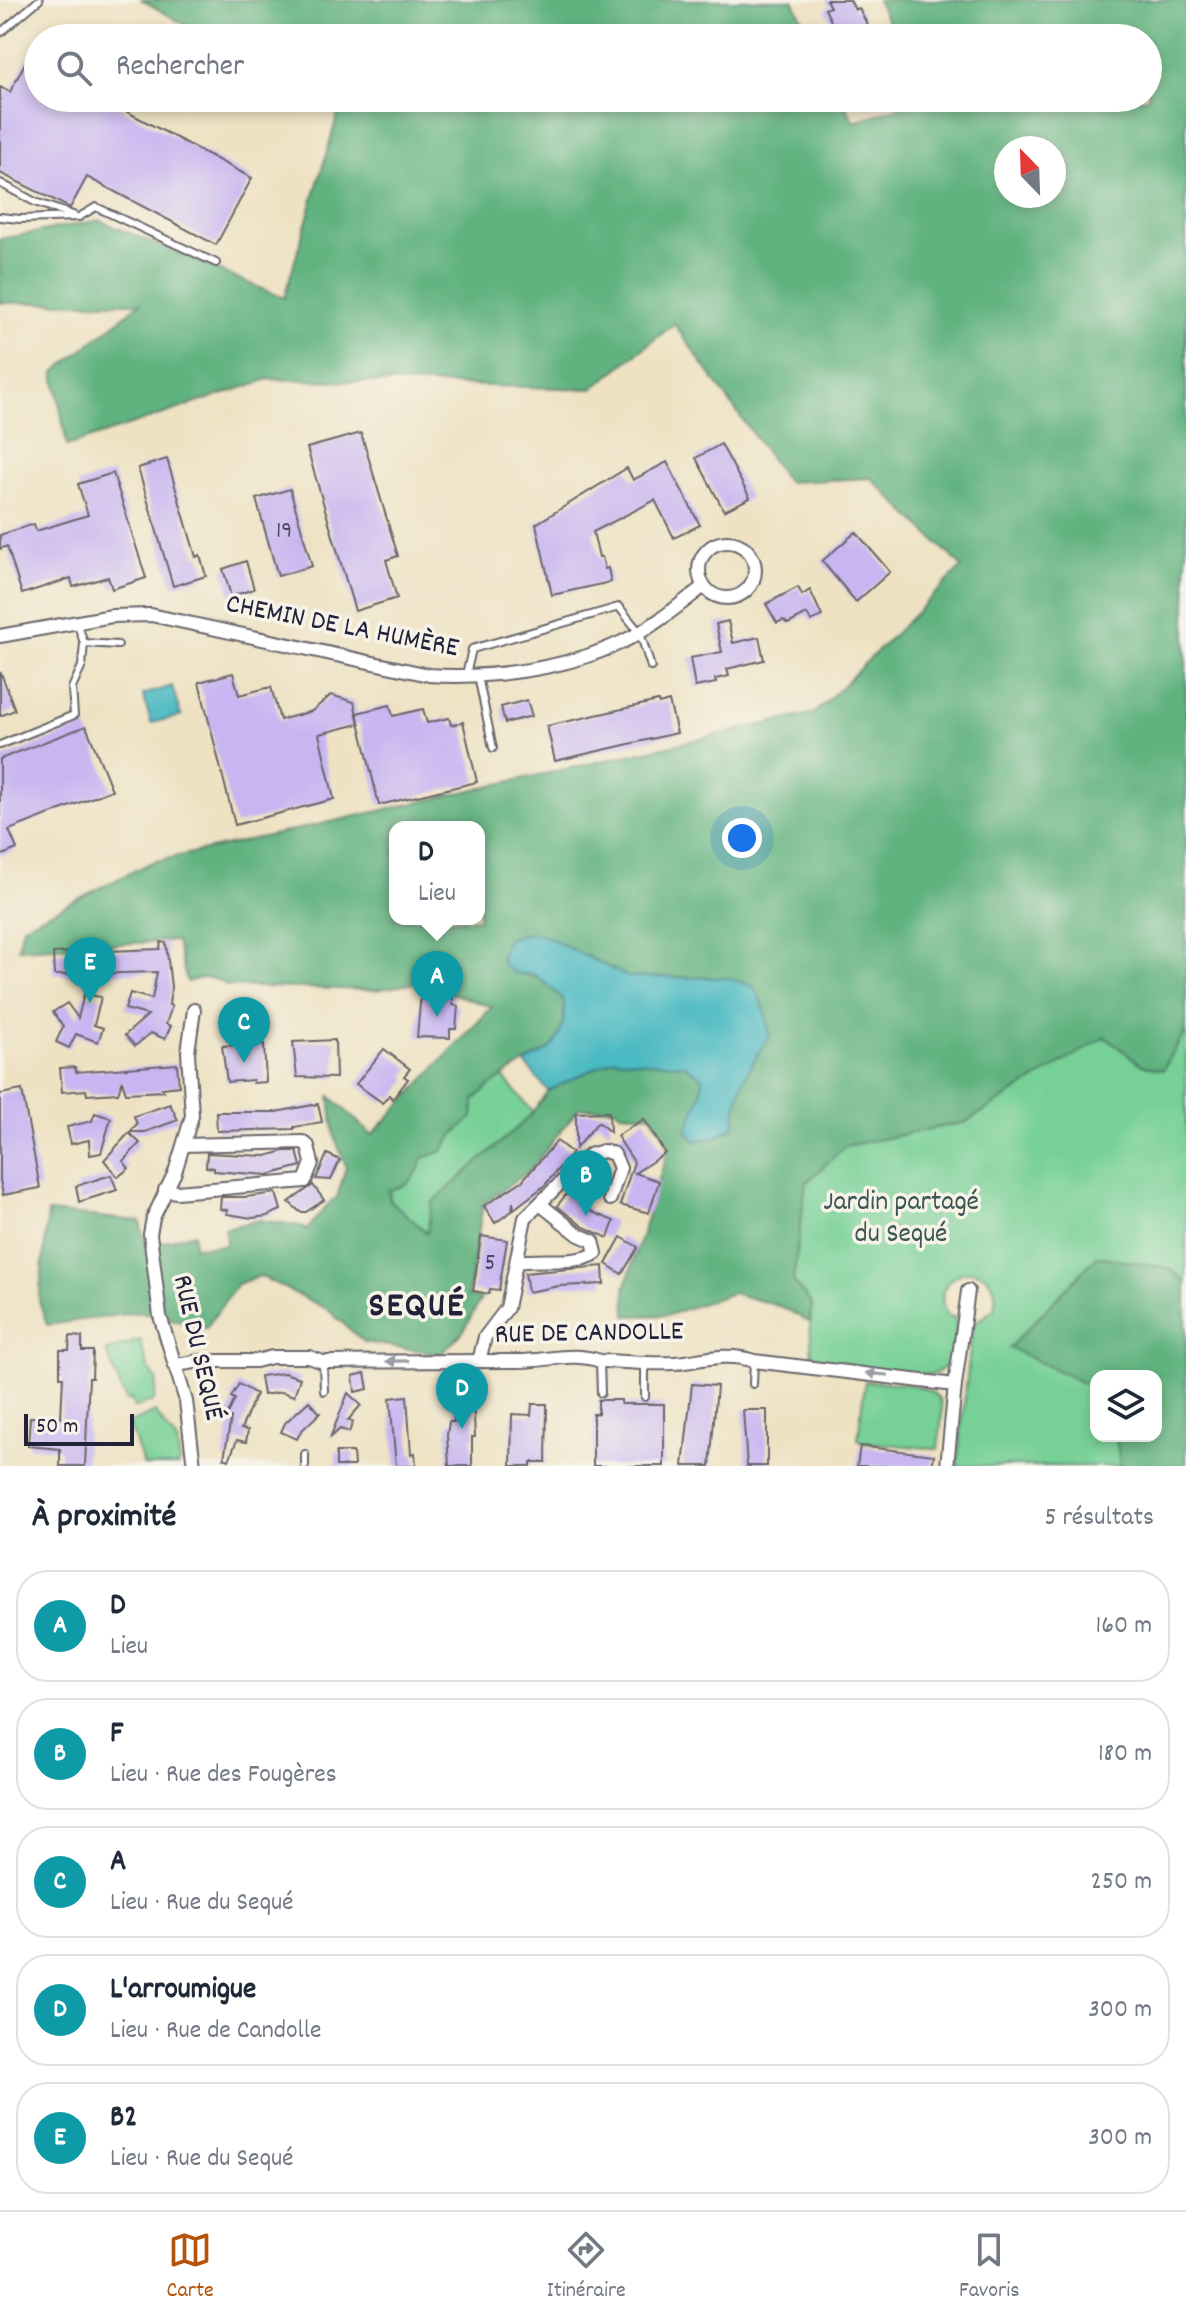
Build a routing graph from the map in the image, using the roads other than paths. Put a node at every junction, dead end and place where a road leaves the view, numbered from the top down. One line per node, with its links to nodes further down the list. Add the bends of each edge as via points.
1 (39, 0): 2 (lane)
2 (0, 33)
3 (0, 183): 5 (lane)
4 (0, 217): 5 (lane)
5 (79, 217): 6 (lane, via 96,207)
6 (216, 263)
7 (704, 586): 7 (street, via 719,597 739,595 754,579 753,557 735,542 711,546 699,567); 9 (street, CHEMIN DE LA HUMÈRE)
8 (77, 622): 10 (street, CHEMIN DE LA HUMÈRE); 11 (lane); 14 (street, CHEMIN DE LA HUMÈRE, via 112,616 174,618 398,669)
9 (640, 633): 13 (lane); 14 (street, CHEMIN DE LA HUMÈRE, via 584,656); 14 (lane, via 619,607 472,649)
10 (0, 636)
11 (84, 643): 12 (lane); 15 (lane, via 72,688 74,715)
12 (118, 645)
13 (651, 667)
14 (472, 677): 16 (lane)
15 (0, 745)
16 (493, 748)
17 (194, 1010): 18 (street, RUE DU SEQUÉ, via 188,1052 192,1116)
18 (184, 1145): 19 (street, RUE DU SEQUÉ); 19 (street, via 303,1142 312,1163 305,1181)
19 (165, 1190): 29 (street, RUE DU SEQUÉ, via 150,1234 160,1316)
20 (610, 1199): 21 (street, via 620,1168 614,1154 604,1151 578,1163)
21 (540, 1204): 22 (street, via 522,1225); 22 (street, via 593,1241 596,1253 576,1260)
22 (517, 1262): 24 (street, via 507,1308 485,1337)
23 (968, 1291): 31 (street)
24 (479, 1361): 25 (street, RUE DE CANDOLLE); 27 (street, RUE DE CANDOLLE, one-way to 27)
25 (600, 1361): 28 (street, RUE DE CANDOLLE); 33 (lane)
26 (754, 1361): 28 (street, RUE DE CANDOLLE, via 740,1356); 30 (lane); 31 (street, RUE DE CANDOLLE, one-way to 26)
27 (323, 1362): 29 (street, RUE DE CANDOLLE, via 272,1357); 32 (lane)
28 (645, 1362): 34 (lane)
29 (176, 1365): 36 (street, RUE DU SEQUÉ)
30 (753, 1384)
31 (955, 1385): 38 (street)
32 (324, 1391)
33 (601, 1393)
34 (645, 1397)
35 (305, 1454): 37 (lane)
36 (194, 1466)
37 (305, 1466)
38 (947, 1466)

